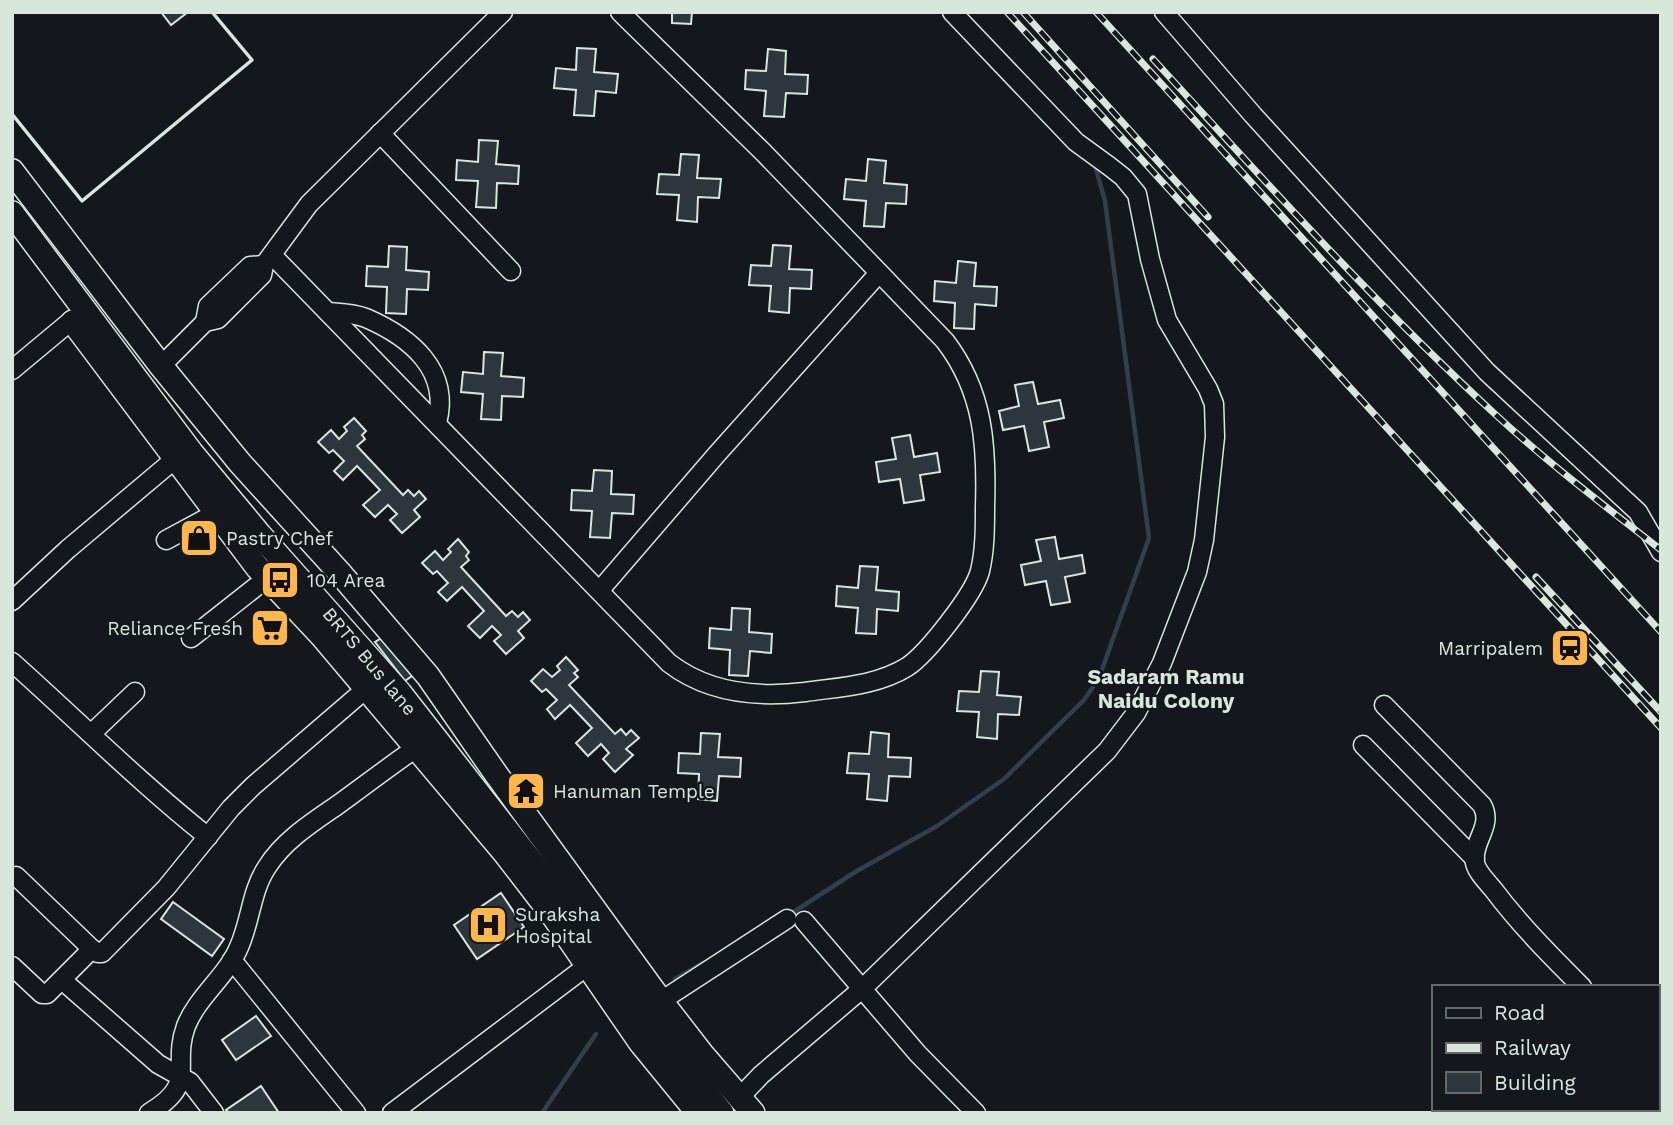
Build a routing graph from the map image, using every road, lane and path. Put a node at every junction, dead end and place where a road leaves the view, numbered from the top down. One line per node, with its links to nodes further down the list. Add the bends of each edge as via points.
1 (503, 12): 5 (street)
2 (620, 12): 11 (street)
3 (952, 12): 41 (street, via 1076,142 1123,177 1137,194 1167,320 1208,389 1214,404 1215,437 1197,572 1162,663 1136,713 1107,751)
4 (1164, 12): 20 (street, via 1487,372 1638,512)
5 (380, 134): 9 (street, via 309,204); 10 (street)
6 (12, 171): 14 (main road)
7 (12, 213): 44 (main road, BRTS Bus lane, via 191,452 400,694 553,889 642,1012)
8 (12, 238): 13 (main road)
9 (268, 260): 12 (street); 14 (street, via 250,266 208,306 205,322)
10 (511, 271)
11 (879, 273): 22 (street); 22 (street, via 958,358 977,404 986,452 980,573 922,655 866,684 776,695 728,691 685,675 669,663)
12 (328, 312): 16 (street); 16 (street, via 365,318 420,352 432,369 441,396)
13 (72, 320): 15 (street); 17 (main road)
14 (161, 366): 42 (main road, via 240,463 407,649)
15 (12, 370)
16 (437, 423): 22 (street)
17 (176, 459): 18 (main road); 23 (street)
18 (216, 513): 19 (street); 21 (main road)
19 (166, 540)
20 (1661, 552)
21 (267, 578): 24 (street); 26 (main road)
22 (600, 590)
23 (13, 598)
24 (191, 638)
25 (12, 662): 29 (street)
26 (366, 688): 31 (main road); 32 (street, via 253,786)
27 (135, 692): 29 (street)
28 (1384, 705): 33 (street, via 1482,806 1486,822)
29 (92, 733): 32 (street)
30 (1363, 744): 33 (street)
31 (416, 748): 36 (street, via 283,846 257,885); 38 (main road, via 504,852)
32 (208, 837): 35 (street, via 107,949 98,953)
33 (1475, 859): 40 (street, via 1477,869 1521,926)
34 (16, 876): 35 (street)
35 (92, 949): 39 (street)
36 (232, 960): 43 (street, via 185,1029); 47 (street)
37 (12, 965): 39 (street, via 42,994)
38 (587, 965): 48 (street); 49 (main road, via 640,1042)
39 (62, 980): 43 (street, via 158,1064)
40 (1579, 985)
41 (863, 988): 42 (street, via 795,920); 44 (street, via 761,1076); 50 (street)
42 (661, 1000): 44 (main road)
43 (182, 1077): 45 (street, via 162,1105); 46 (street)
44 (738, 1108)
45 (149, 1113)
46 (214, 1113)
47 (356, 1113)
48 (392, 1113)
49 (698, 1113)
50 (976, 1113)

